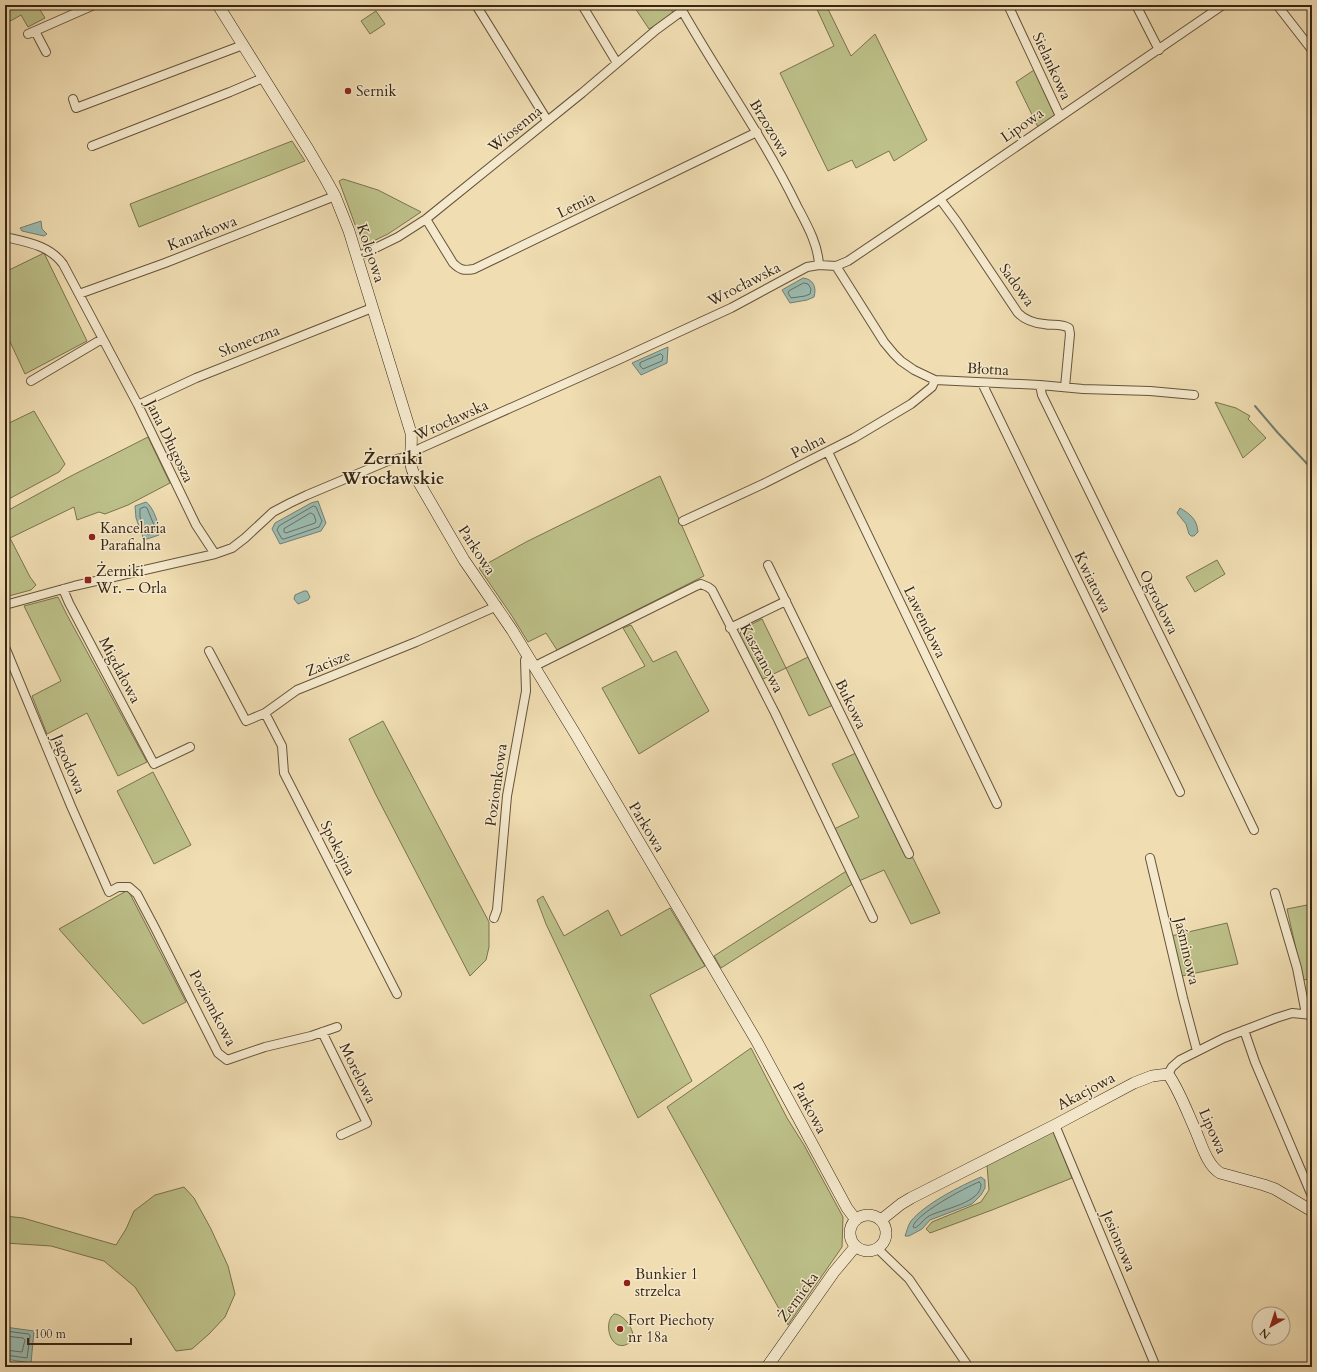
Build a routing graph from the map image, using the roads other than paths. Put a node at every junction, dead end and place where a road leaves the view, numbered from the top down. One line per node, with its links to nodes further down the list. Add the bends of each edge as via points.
1 (94, 5): 13 (street, via 32,32)
2 (218, 5): 10 (street, Kolejowa)
3 (476, 5): 18 (street)
4 (582, 5): 14 (street)
5 (1008, 5): 17 (street, Sielankowa)
6 (1136, 5): 11 (street)
7 (1223, 5): 11 (street, Lipowa)
8 (1277, 5): 12 (street)
9 (682, 7): 14 (street, Wiosenna); 19 (street, Brzozowa)
10 (243, 45): 15 (street, Kolejowa); 16 (street, via 76,108)
11 (1159, 50): 17 (street, Lipowa)
12 (1312, 50)
13 (46, 52)
14 (617, 63): 18 (street, Wiosenna)
15 (263, 78): 20 (street); 21 (street, Kolejowa)
16 (73, 99)
17 (1060, 116): 22 (street, Lipowa)
18 (548, 120): 23 (street, Wiosenna)
19 (757, 132): 23 (street, Letnia, via 474,269 465,271 453,263); 26 (street, Brzozowa, via 805,222 816,248)
20 (92, 146)
21 (335, 196): 25 (street, Kolejowa); 28 (street, Kanarkowa)
22 (940, 199): 27 (street, Lipowa, via 863,252); 35 (street, Sadowa, via 1018,313 1025,319 1069,328)
23 (426, 219): 25 (street, Wiosenna, via 398,237)
24 (5, 237): 28 (street, Jana Długosza, via 52,252 63,264)
25 (357, 257): 29 (street, Kolejowa)
26 (819, 265): 27 (street, Wrocławska); 39 (street, Wrocławska, via 808,266 731,308)
27 (836, 266): 31 (street, Błotna, via 894,354 914,370)
28 (79, 294): 30 (street, Jana Długosza)
29 (372, 308): 37 (street, Słoneczna, via 196,378); 39 (street, Kolejowa, via 411,433)
30 (102, 339): 32 (street); 37 (street, Jana Długosza)
31 (935, 380): 33 (street, Błotna); 38 (street, Polna, via 932,387 911,404)
32 (30, 381)
33 (982, 383): 34 (street, Błotna); 53 (street, Kwiatowa)
34 (1040, 386): 35 (street, Błotna); 55 (street, Ogrodowa, via 1042,395)
35 (1064, 387): 36 (street, Błotna)
36 (1194, 395)
37 (138, 405): 41 (street, Jana Długosza, via 196,525)
38 (828, 452): 40 (street, Polna); 54 (street, Lawendowa)
39 (411, 453): 41 (street, Wrocławska, via 290,503 273,512 232,548); 46 (street, Parkowa, via 411,469 416,479 464,560)
40 (683, 521)
41 (215, 554): 43 (street, Wrocławska)
42 (768, 565): 44 (street, Bukowa)
43 (63, 589): 45 (street, Wrocławska); 52 (street, Migdałowa, via 154,764)
44 (786, 601): 47 (street); 56 (street, Bukowa)
45 (5, 605)
46 (497, 606): 50 (street, Parkowa); 51 (street, Zacisze, via 297,690)
47 (730, 628): 50 (street, Kasztanowa, via 712,590 701,584); 61 (street, Kasztanowa, via 775,713)
48 (5, 647): 58 (street, Jagodowa)
49 (209, 651): 51 (street, Zacisze, via 246,721)
50 (532, 661): 60 (street, Poziomkowa, via 525,660 526,691 507,796 497,910); 73 (street, Parkowa, via 756,1040 847,1208)
51 (265, 713): 62 (street, Spokojna, via 282,746 284,774)
52 (190, 747)
53 (1180, 792)
54 (997, 804)
55 (1254, 830)
56 (909, 854)
57 (1150, 858): 67 (street, Jaśminowa)
58 (109, 892): 66 (street, Poziomkowa, via 118,887 130,887 137,894 222,1058 227,1060)
59 (1275, 893): 63 (street)
60 (494, 918)
61 (873, 918)
62 (397, 994)
63 (1309, 1014): 65 (street, via 1292,1014)
64 (337, 1027): 66 (street, Poziomkowa)
65 (1244, 1030): 67 (street); 71 (street)
66 (322, 1032): 70 (street, Morelowa, via 367,1123)
67 (1198, 1051): 68 (street, via 1180,1060)
68 (1168, 1074): 69 (street, Akacjowa, via 1152,1076 1134,1083); 72 (street, Lipowa, via 1206,1156 1216,1170 1275,1189)
69 (1055, 1125): 74 (street, Akacjowa, via 911,1198); 79 (street, Jesionowa)
70 (341, 1135)
71 (1312, 1196)
72 (1312, 1211)
73 (856, 1220): 74 (street, via 867,1215); 75 (street, via 852,1224 850,1234)
74 (881, 1220): 76 (street, via 886,1237)
75 (855, 1247): 76 (street, via 868,1252); 78 (street, Żernicka, via 834,1272)
76 (878, 1249): 77 (street, via 909,1279)
77 (968, 1366)
78 (767, 1367)
79 (1156, 1367)

